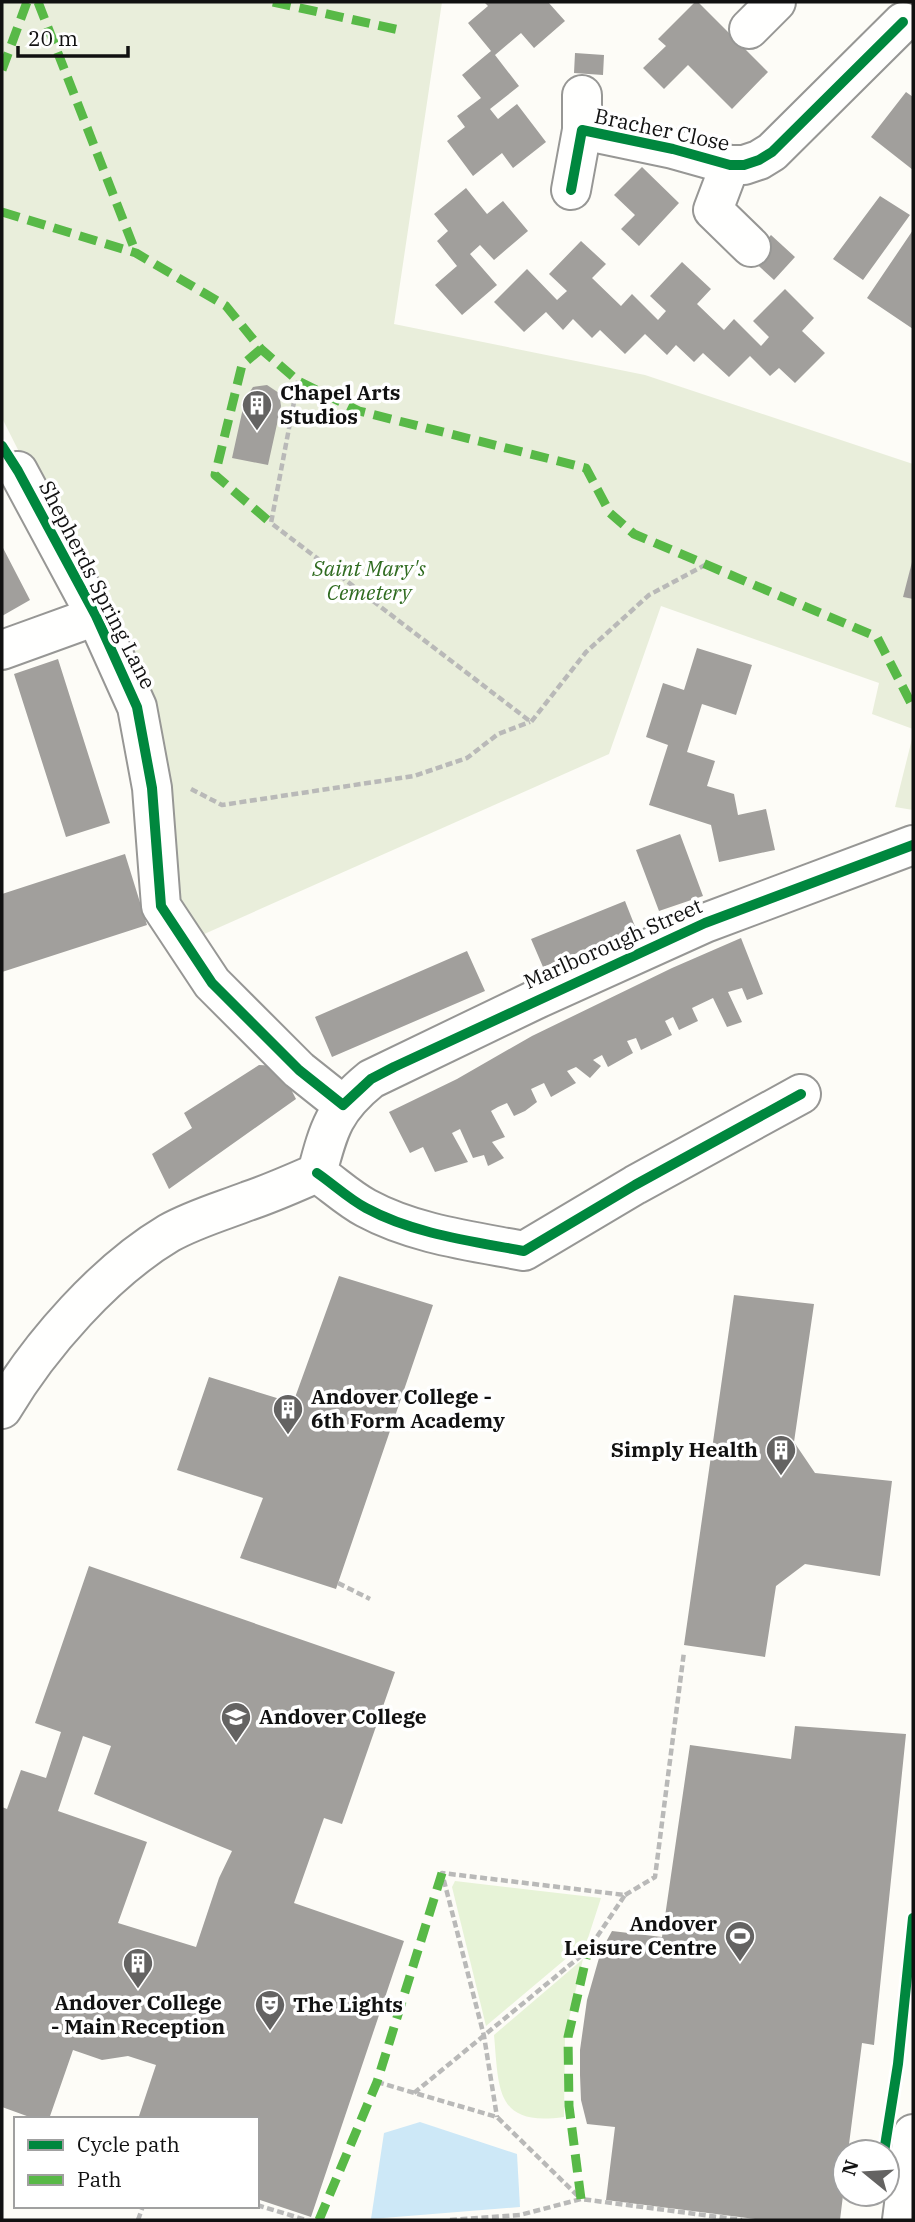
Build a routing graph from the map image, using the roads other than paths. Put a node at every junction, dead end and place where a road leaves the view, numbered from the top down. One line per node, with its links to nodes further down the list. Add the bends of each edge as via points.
1 (776, 2): 3 (street)
2 (901, 19): 4 (street, Bracher Close, via 772,152)
3 (750, 29)
4 (730, 166): 5 (street, Bracher Close, via 582,113); 6 (street, via 713,210)
5 (571, 190)
6 (751, 247)
7 (18, 471): 8 (street, Shepherds Spring Lane)
8 (96, 616): 9 (street); 12 (street, Shepherds Spring Lane, via 136,707 152,788 161,906 212,983 299,1070)
9 (2, 650)
10 (907, 833): 12 (street, Marlborough Street, via 383,1073)
11 (801, 1094): 13 (street, via 524,1251 438,1234 377,1214)
12 (343, 1105): 13 (street, Marlborough Street, via 328,1133)
13 (317, 1173): 14 (street, via 191,1223 144,1250 71,1317)
14 (2, 1409)
15 (913, 2134): 16 (street)
16 (902, 2220)

